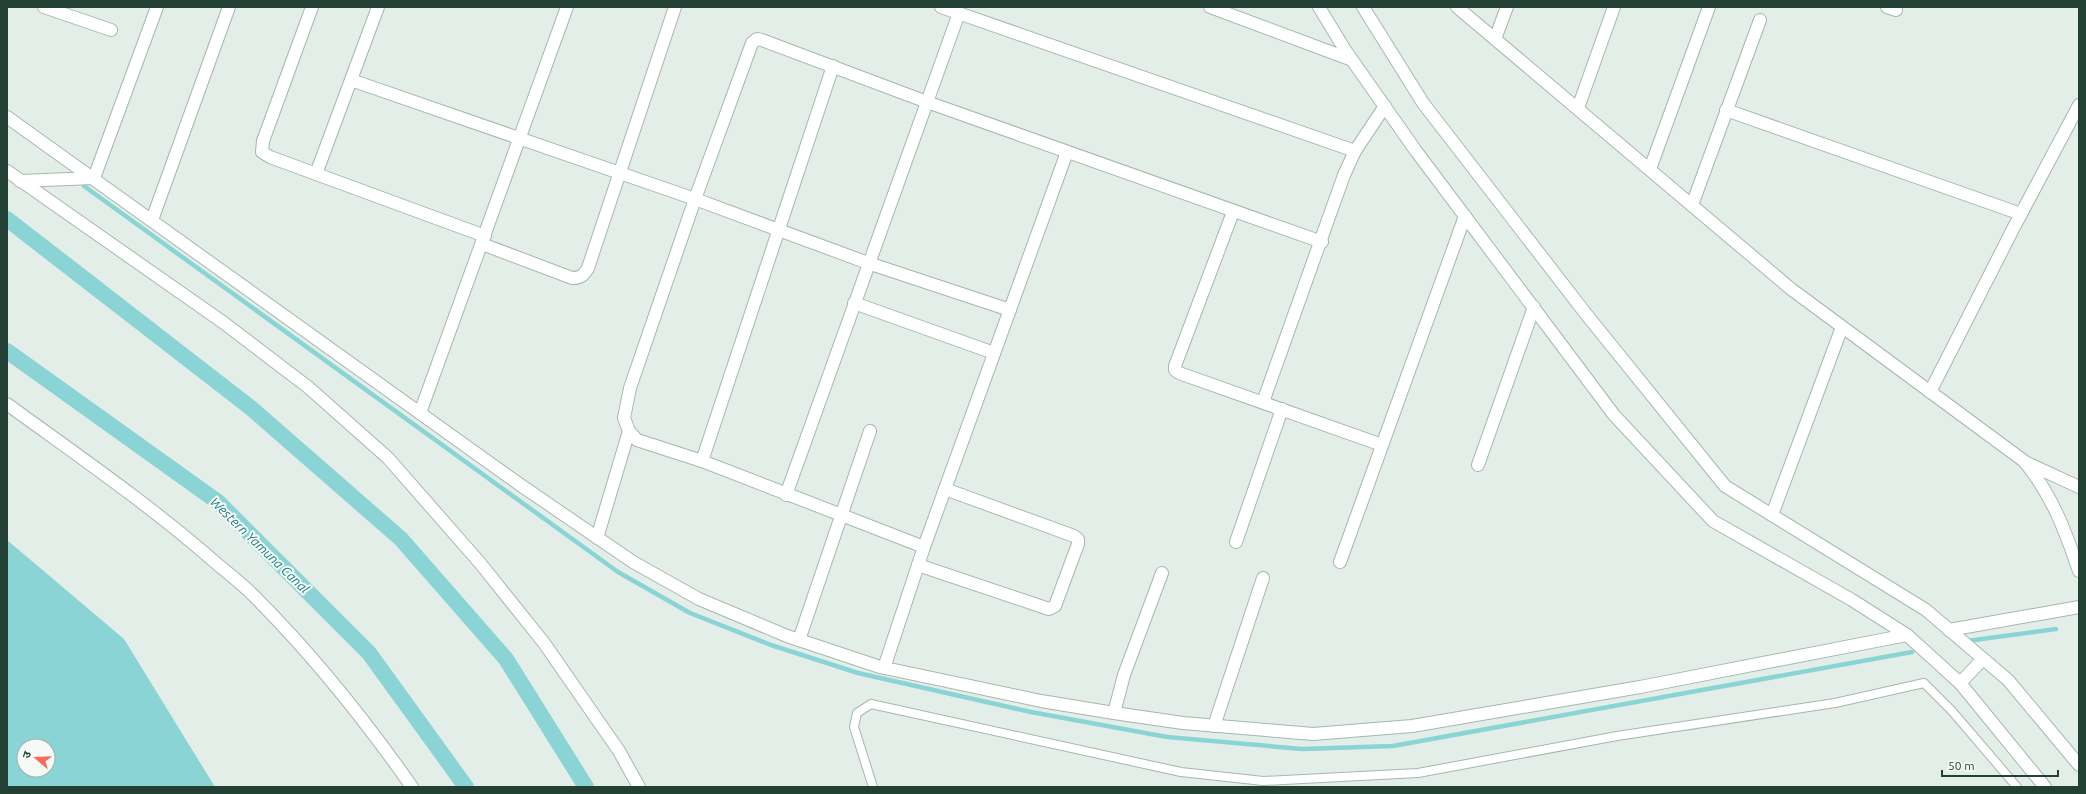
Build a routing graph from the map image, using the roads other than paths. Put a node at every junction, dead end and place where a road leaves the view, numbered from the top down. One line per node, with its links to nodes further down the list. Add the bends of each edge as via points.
1 (44, 7): 18 (street)
2 (157, 7): 36 (street)
3 (229, 7): 43 (street)
4 (312, 7): 34 (street, via 261,149 265,155)
5 (378, 7): 22 (street)
6 (568, 7): 29 (street)
7 (675, 7): 35 (street)
8 (941, 7): 16 (street)
9 (1210, 7): 20 (street)
10 (1319, 7): 20 (street)
11 (1363, 7): 68 (street, via 1423,102 1586,314 1725,486)
12 (1457, 7): 19 (street)
13 (1507, 7): 19 (street)
14 (1614, 7): 26 (street)
15 (1709, 7): 32 (street)
16 (959, 13): 23 (street); 30 (street)
17 (1760, 20): 27 (street)
18 (111, 30)
19 (1495, 39): 26 (street)
20 (1352, 60): 24 (street)
21 (833, 66): 23 (street); 38 (street, via 762,40 757,39 752,43); 44 (street)
22 (351, 80): 29 (street); 34 (street)
23 (927, 102): 31 (street); 47 (street)
24 (1385, 106): 30 (street); 42 (street)
25 (2079, 106): 41 (street)
26 (1578, 108): 32 (street)
27 (1726, 110): 39 (street); 41 (street)
28 (7, 117): 36 (street)
29 (518, 140): 35 (street); 45 (street)
30 (1354, 151): 46 (street)
31 (1067, 152): 40 (street); 50 (street)
32 (1650, 169): 39 (street)
33 (7, 171): 37 (street)
34 (316, 174): 45 (street)
35 (618, 174): 38 (street); 45 (street, via 588,268 584,275 578,278)
36 (94, 178): 37 (street); 43 (street)
37 (20, 181): 88 (street, via 230,327 308,387 388,458 480,563 544,643 619,751)
38 (695, 199): 44 (street); 58 (street, via 630,388 624,418)
39 (1692, 205): 51 (street, via 1791,289)
40 (1233, 212): 46 (street); 54 (street, via 1175,370 1179,374)
41 (2021, 214): 53 (street)
42 (1465, 216): 49 (street); 60 (street)
43 (152, 220): 57 (street)
44 (780, 230): 47 (street); 61 (street)
45 (484, 240): 57 (street)
46 (1322, 242): 54 (street)
47 (868, 263): 48 (street); 50 (street)
48 (854, 303): 52 (street); 66 (street)
49 (1534, 307): 63 (street); 79 (street, via 1614,415 1713,521 1852,600)
50 (1010, 310): 52 (street)
51 (1842, 327): 53 (street); 68 (street)
52 (994, 353): 65 (street)
53 (1930, 392): 62 (street)
54 (1263, 402): 56 (street)
55 (7, 404): 87 (street, via 133,495 254,596 316,663 389,754)
56 (1282, 409): 60 (street); 70 (street)
57 (420, 413): 69 (street)
58 (629, 431): 61 (street, via 637,440); 69 (street)
59 (870, 431): 67 (street)
60 (1382, 445): 72 (street)
61 (702, 461): 66 (street)
62 (2024, 461): 64 (street); 74 (street, via 2044,488 2066,531)
63 (1478, 465)
64 (2079, 487)
65 (945, 489): 71 (street); 73 (street, via 1074,536 1078,539 1078,544 1055,606 1049,609)
66 (786, 495): 67 (street)
67 (841, 513): 71 (street); 80 (street)
68 (1772, 515): 78 (street, via 1926,610)
69 (597, 538): 80 (street, via 632,562 699,599)
70 (1236, 542)
71 (924, 547): 73 (street)
72 (1340, 562)
73 (918, 565): 82 (street)
74 (2079, 572)
75 (1162, 573): 84 (street, via 1124,675)
76 (1263, 578): 85 (street)
77 (2079, 607): 78 (street)
78 (1949, 630): 81 (street)
79 (1907, 635): 83 (street); 85 (street, via 1412,726 1313,734)
80 (799, 640): 82 (street)
81 (1983, 659): 83 (street); 86 (street, via 2008,680)
82 (884, 668): 84 (street, via 1041,701)
83 (1960, 683): 91 (street)
84 (1114, 713): 85 (street)
85 (1214, 726)
86 (2079, 765)
87 (412, 787)
88 (639, 787)
89 (873, 787): 90 (lane, via 854,727 857,713 871,704 1180,772 1263,780 1418,773 1617,736 1835,703 1924,683 1952,711)
90 (2017, 787)
91 (2045, 787)

